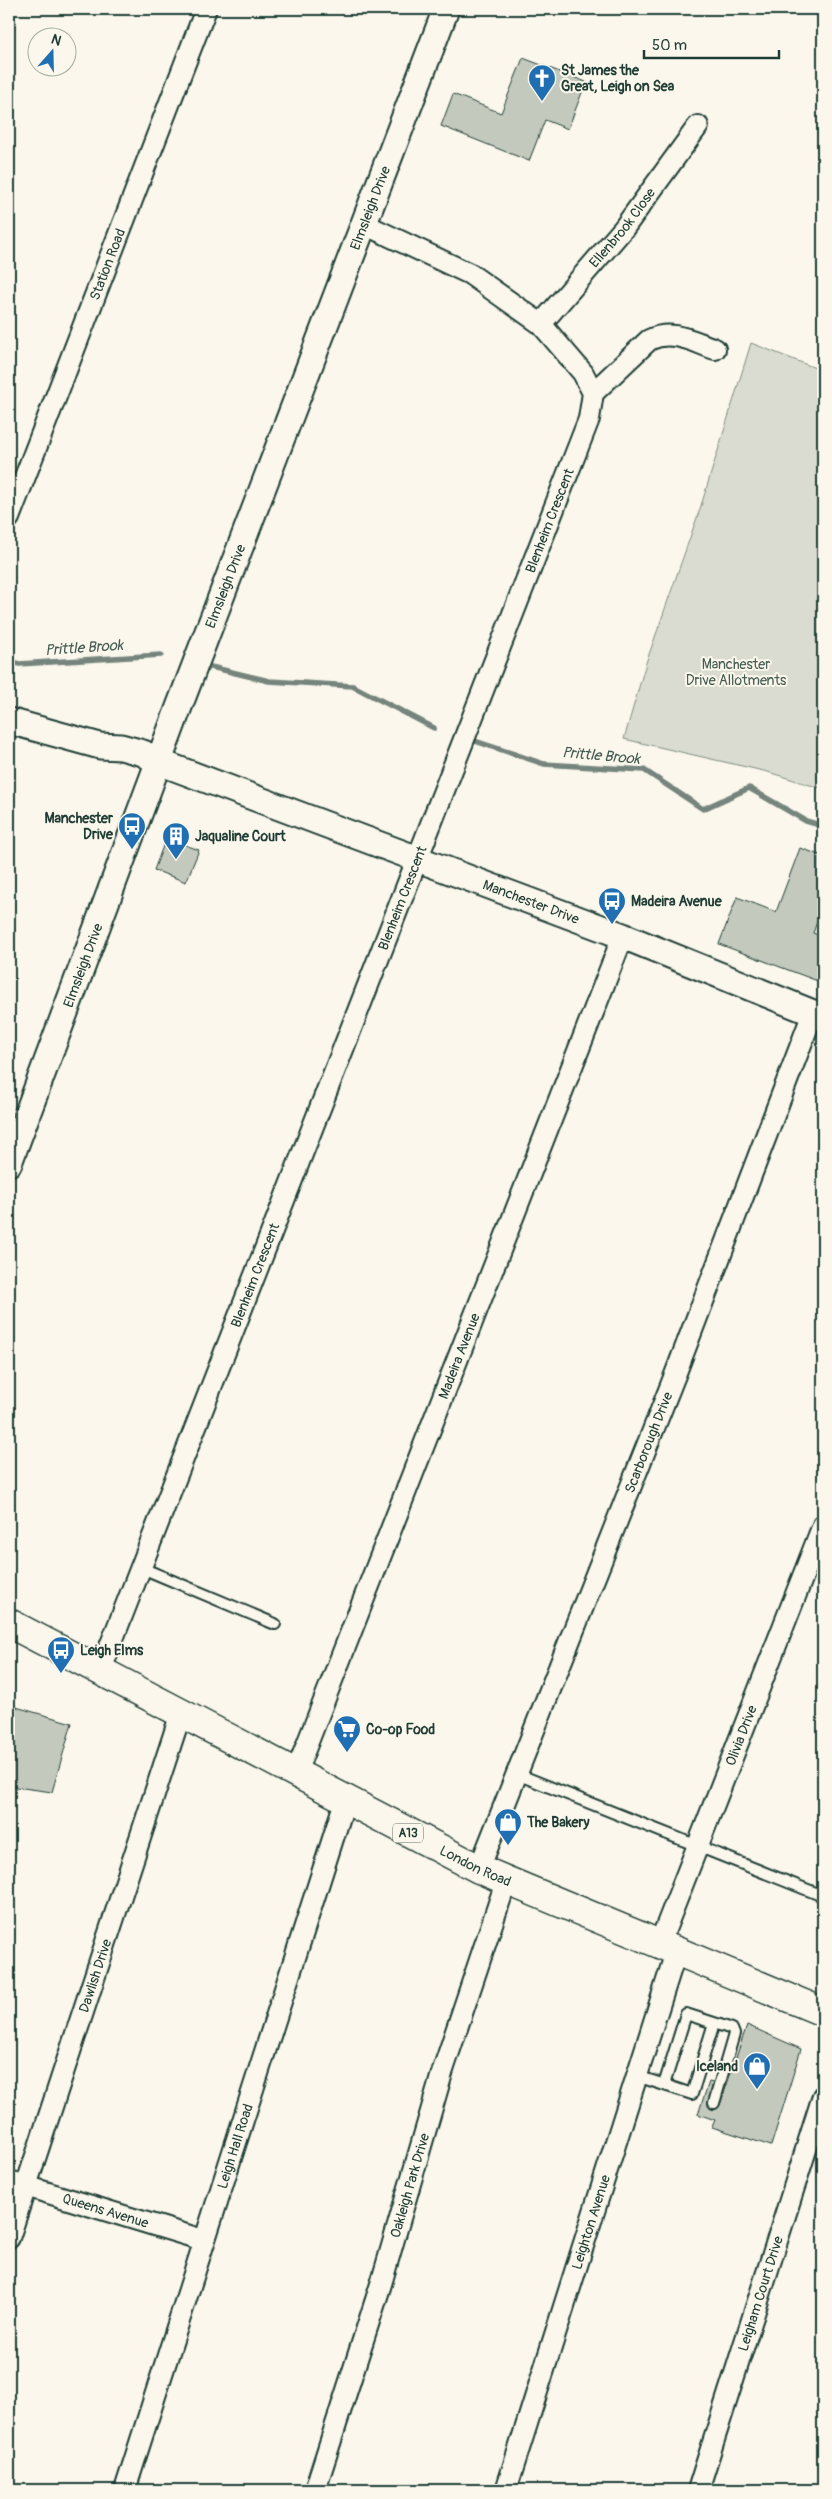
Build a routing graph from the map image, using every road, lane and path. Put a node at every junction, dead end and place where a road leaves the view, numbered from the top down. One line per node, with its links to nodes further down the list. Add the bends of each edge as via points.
1 (206, 9): 8 (street, Station Road)
2 (446, 9): 4 (street, Elmsleigh Drive)
3 (698, 126): 5 (street, Ellenbrook Close, via 624,228)
4 (364, 224): 5 (street, via 470,274); 11 (street, Elmsleigh Drive)
5 (541, 324): 7 (street, via 583,373)
6 (715, 349): 7 (street, via 673,335 661,335 649,340)
7 (593, 393): 12 (street, Blenheim Crescent, via 589,418)
8 (12, 498): 9 (street, Station Road)
9 (9, 518)
10 (9, 721): 11 (street, Manchester Drive, via 100,746 121,747)
11 (160, 762): 12 (street, Manchester Drive); 15 (street, Elmsleigh Drive)
12 (418, 860): 13 (street, Manchester Drive); 17 (street, Blenheim Crescent)
13 (622, 936): 14 (street, Manchester Drive); 23 (street, Madeira Avenue)
14 (818, 1015): 22 (street, Scarborough Drive)
15 (9, 1164)
16 (823, 1525): 25 (street, Olivia Drive)
17 (142, 1568): 19 (lane); 20 (street, Blenheim Crescent)
18 (9, 1623): 20 (main road, London Road / A13)
19 (275, 1624)
20 (100, 1672): 21 (main road, London Road / A13)
21 (181, 1714): 23 (main road, London Road / A13); 36 (street, Dawlish Drive)
22 (517, 1774): 25 (lane); 26 (street, Scarborough Drive)
23 (295, 1775): 24 (main road, London Road / A13)
24 (345, 1801): 26 (main road, London Road / A13); 38 (street, Leigh Hall Road)
25 (698, 1846): 28 (lane); 29 (street, Olivia Drive)
26 (479, 1869): 27 (main road, London Road / A13)
27 (506, 1882): 29 (main road, London Road / A13); 40 (street, Oakleigh Park Drive, via 443,2070 381,2284)
28 (823, 1896)
29 (668, 1949): 30 (main road, London Road / A13); 32 (street, Leighton Avenue)
30 (823, 2012)
31 (714, 2023): 33 (lane, via 692,2094); 33 (lane, via 686,2014); 35 (lane, via 732,2029 734,2034)
32 (637, 2076): 33 (lane); 41 (street, Leighton Avenue)
33 (664, 2085)
34 (823, 2096): 42 (street, Leigham Court Drive)
35 (714, 2103)
36 (17, 2184): 37 (street, Dawlish Drive); 38 (street, Queens Avenue)
37 (9, 2238)
38 (203, 2240): 39 (street, Leigh Hall Road)
39 (125, 2490)
40 (316, 2490)
41 (506, 2490)
42 (698, 2490)

